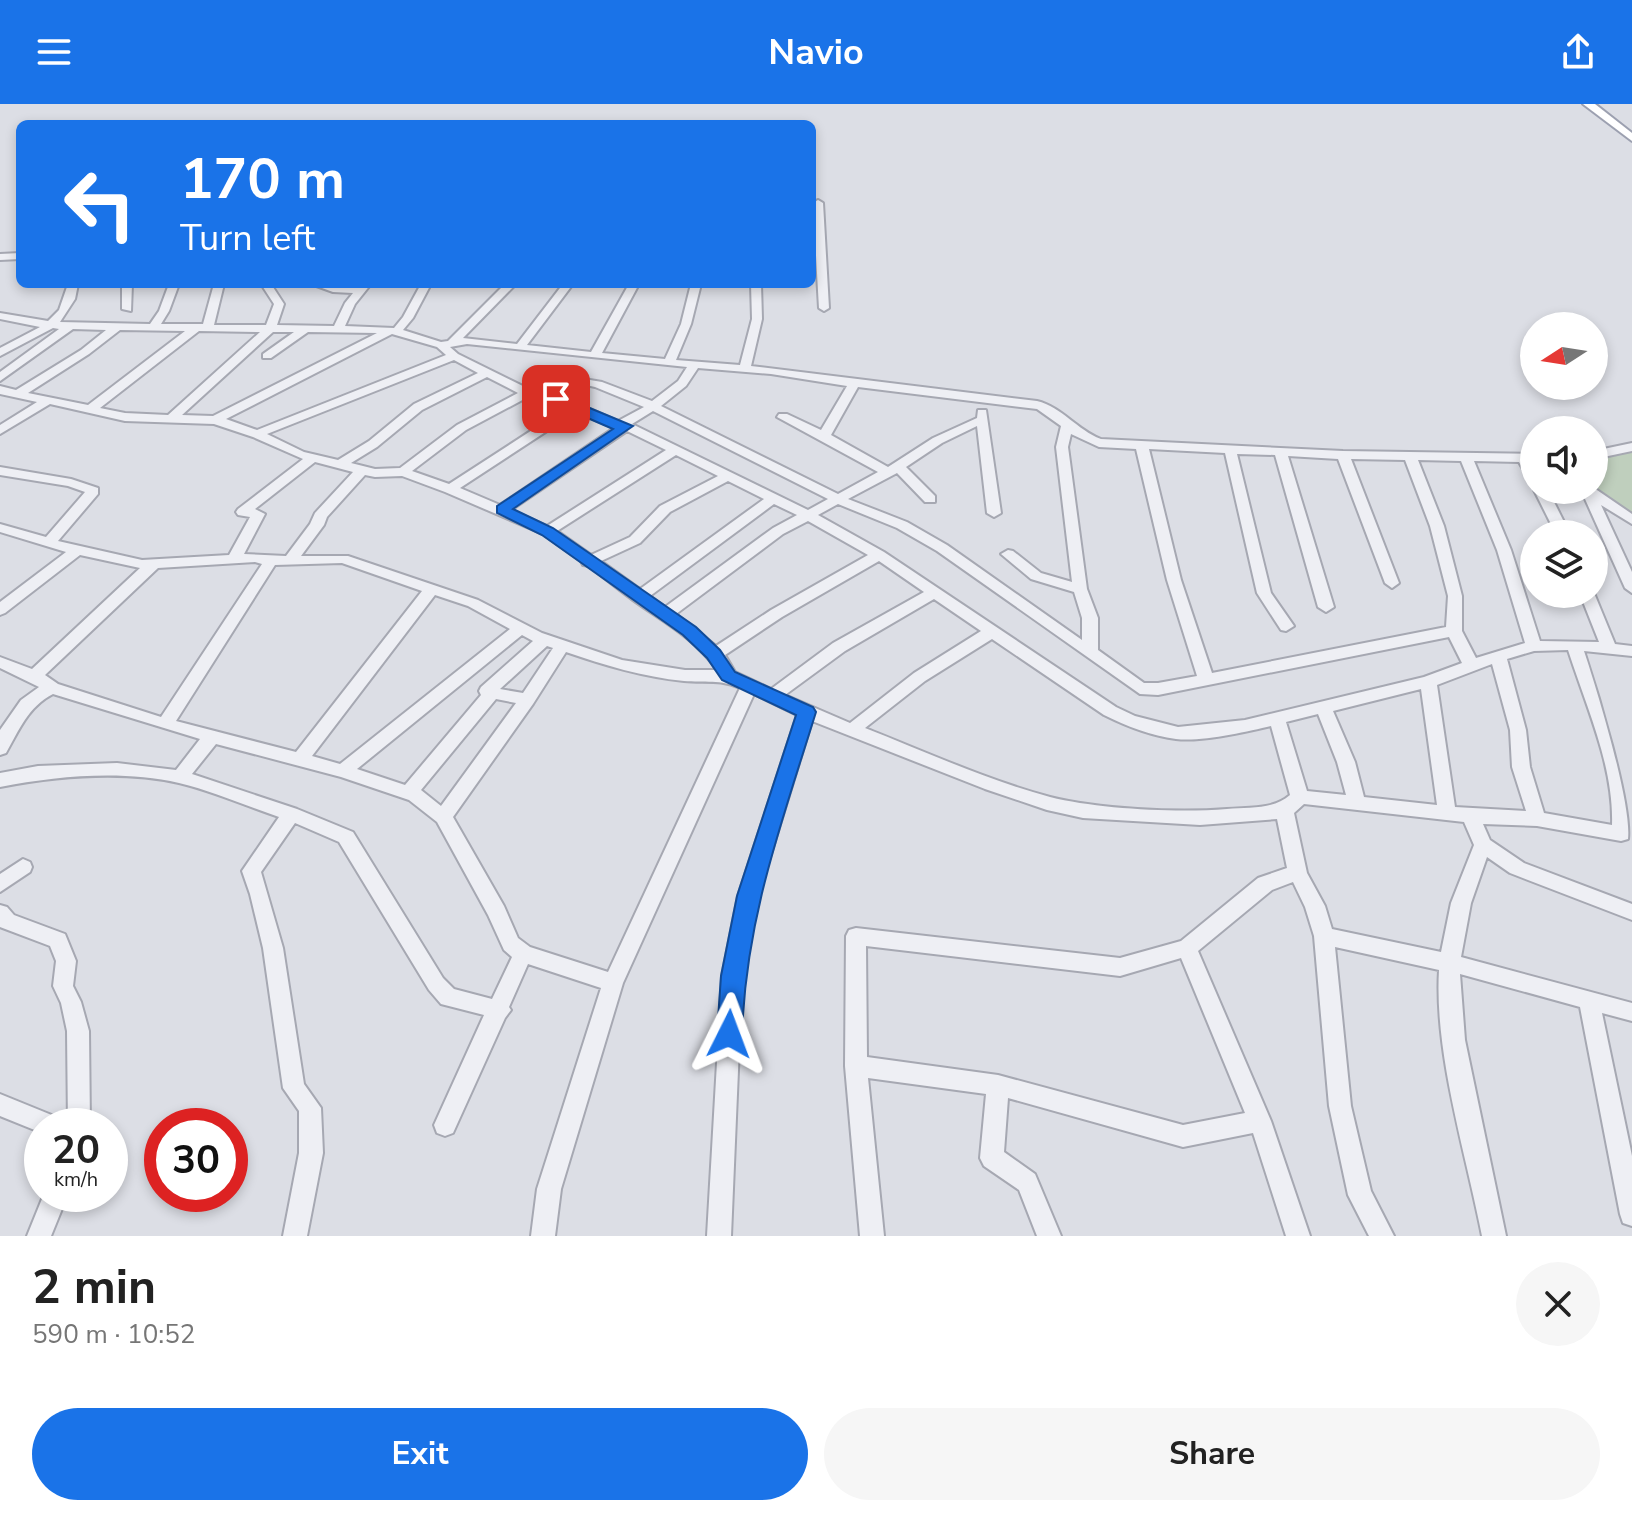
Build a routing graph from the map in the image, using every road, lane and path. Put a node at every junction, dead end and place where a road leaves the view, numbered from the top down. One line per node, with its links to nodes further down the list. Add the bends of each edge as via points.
1 (1588, 104): 2 (main road)
2 (1632, 138)
3 (818, 203): 4 (street)
4 (816, 221)
5 (816, 239): 18 (street)
6 (72, 288): 21 (street, via 67,309)
7 (127, 288): 19 (street)
8 (173, 288): 24 (street)
9 (217, 288): 25 (street)
10 (269, 288): 26 (street, via 279,304)
11 (363, 288): 28 (street)
12 (424, 288): 29 (street, via 408,318)
13 (507, 288): 30 (street)
14 (565, 288): 31 (street)
15 (632, 288): 34 (street)
16 (695, 288): 35 (street)
17 (756, 288): 37 (street, via 757,319)
18 (824, 308)
19 (127, 309)
20 (0, 316): 21 (street)
21 (52, 324): 23 (street); 32 (street)
22 (119, 325): 23 (street); 24 (street); 45 (street)
23 (70, 326): 41 (street)
24 (154, 326): 25 (street)
25 (203, 326): 26 (street); 50 (street)
26 (271, 328): 27 (street); 52 (street)
27 (304, 330): 28 (street); 33 (street)
28 (338, 330): 29 (street)
29 (393, 331): 30 (street); 53 (street)
30 (449, 348): 31 (street, via 467,341); 39 (street); 58 (street)
31 (519, 348): 34 (street)
32 (0, 353)
33 (267, 356)
34 (595, 356): 38 (street)
35 (670, 361): 36 (street); 38 (street)
36 (695, 364): 37 (street); 49 (street, via 688,379)
37 (745, 368): 42 (street)
38 (613, 371): 40 (street); 49 (street)
39 (486, 373): 44 (street); 71 (street, via 418,407)
40 (558, 376)
41 (0, 377)
42 (854, 384): 46 (street); 59 (street)
43 (0, 390): 45 (street)
44 (527, 393): 48 (street); 75 (street, via 462,425)
45 (18, 394): 47 (street)
46 (983, 400): 54 (street); 56 (street, via 1046,407)
47 (47, 401): 50 (street); 57 (street)
48 (575, 407): 55 (street); 77 (street)
49 (651, 407): 55 (street); 78 (street)
50 (90, 410): 52 (street)
51 (783, 417): 59 (street)
52 (171, 419): 53 (street)
53 (215, 420): 58 (street)
54 (981, 421): 72 (street); 84 (street)
55 (622, 426): 62 (street); 83 (street)
56 (1067, 427): 60 (street, via 1099,443); 100 (street, via 1062,447)
57 (0, 430)
58 (257, 434): 67 (street)
59 (824, 436): 72 (street)
60 (1142, 446): 63 (street); 124 (street, via 1174,580)
61 (1632, 447): 65 (street)
62 (677, 449): 76 (street); 88 (street)
63 (1230, 449): 64 (street); 108 (street, via 1264,593)
64 (1280, 451): 66 (street); 104 (street)
65 (1608, 452)
66 (1343, 455): 68 (street); 98 (street)
67 (314, 457): 71 (street); 93 (street, via 243,512 258,514)
68 (1411, 458): 69 (street); 110 (street, via 1437,526 1455,596)
69 (1466, 458): 70 (street); 114 (street, via 1512,570)
70 (1520, 458)
71 (339, 465): 73 (street)
72 (892, 469): 78 (street); 80 (street)
73 (362, 470): 75 (street); 94 (street, via 320,516)
74 (0, 471): 89 (street, via 93,491)
75 (403, 472): 77 (street)
76 (727, 476): 79 (street); 96 (street, via 665,509 635,540)
77 (450, 489): 83 (street)
78 (838, 498): 85 (street); 116 (street, via 883,515 942,548)
79 (772, 499): 85 (street); 103 (street)
80 (930, 499)
81 (1608, 503): 86 (street)
82 (1595, 504): 99 (street)
83 (502, 510): 88 (street)
84 (994, 513)
85 (808, 515): 92 (street); 107 (street)
86 (1632, 520)
87 (0, 528): 89 (street)
88 (548, 531): 96 (street)
89 (50, 541): 90 (street)
90 (79, 549): 97 (street); 106 (street)
91 (1008, 554): 100 (street, via 1036,576)
92 (879, 555): 102 (street); 121 (street, via 772,615 717,653)
93 (234, 559): 95 (street); 97 (street)
94 (291, 559): 95 (street); 101 (street, via 343,559)
95 (271, 561): 134 (street)
96 (588, 562): 103 (street)
97 (153, 564): 122 (street)
98 (1392, 583)
99 (1632, 588)
100 (1080, 589): 116 (street, via 1090,618)
101 (431, 590): 109 (street, via 473,603); 138 (street)
102 (934, 593): 111 (street); 129 (street, via 839,647)
103 (638, 597): 107 (street)
104 (1326, 607)
105 (1593, 608): 115 (street)
106 (0, 610)
107 (664, 615): 121 (street, via 690,631)
108 (1286, 626)
109 (521, 628): 112 (street); 123 (street)
110 (1454, 631): 120 (street); 124 (street)
111 (992, 632): 133 (street, via 1130,721 1178,733); 135 (street, via 929,667)
112 (553, 643): 121 (street, via 620,665 685,676); 128 (street); 130 (street)
113 (1574, 645): 114 (street); 115 (street); 150 (street, via 1609,759 1623,818 1621,834)
114 (1534, 646): 118 (street)
115 (1609, 648): 117 (street)
116 (1090, 650): 124 (street, via 1140,688)
117 (1632, 651)
118 (1498, 656): 120 (street); 150 (street)
119 (0, 662): 122 (street)
120 (1471, 665): 125 (street)
121 (724, 670): 126 (street)
122 (34, 676): 127 (street)
123 (461, 676): 128 (street); 139 (street)
124 (1206, 678)
125 (1428, 682): 131 (street); 146 (street)
126 (750, 684): 129 (street); 161 (street)
127 (52, 688): 134 (street); 137 (street, via 35,693)
128 (490, 692): 130 (street); 142 (street)
129 (773, 696): 132 (street)
130 (527, 700): 149 (street)
131 (1324, 708): 133 (street); 144 (street)
132 (806, 712): 135 (street); 177 (street, via 748,896 732,976)
133 (1277, 719): 143 (street)
134 (165, 724): 136 (street)
135 (853, 730): 145 (street, via 991,784 1083,811 1200,818)
136 (212, 737): 138 (street); 140 (street)
137 (2, 739)
138 (299, 761): 139 (street)
139 (343, 771): 142 (street)
140 (180, 777): 141 (street, via 117,769); 147 (street)
141 (0, 780)
142 (409, 793): 149 (street)
143 (1300, 797): 144 (street); 145 (street)
144 (1356, 801): 146 (street)
145 (1284, 811): 153 (street)
146 (1447, 813): 148 (street)
147 (291, 814): 163 (street, via 346,837 448,997); 175 (street, via 251,871 268,929 294,1088 310,1108 311,1153)
148 (1471, 816): 150 (street); 151 (street)
149 (443, 817): 159 (street, via 511,944)
150 (1537, 819)
151 (1483, 845): 155 (street, via 1517,868); 160 (street, via 1469,869)
152 (23, 867): 154 (street)
153 (1298, 874): 157 (street); 158 (street, via 1265,884)
154 (0, 884)
155 (1632, 912)
156 (0, 913): 168 (street, via 7,921 58,940 66,961 63,986 78,1031)
157 (1324, 936): 160 (street); 181 (street, via 1340,1106 1360,1195)
158 (1187, 948): 165 (street, via 1120,967 856,936); 170 (street)
159 (523, 954): 161 (street); 163 (street)
160 (1450, 963): 162 (street); 182 (street, via 1450,1010)
161 (613, 983): 176 (street, via 549,1189)
162 (1589, 1000): 164 (street); 173 (street)
163 (500, 1010): 171 (street)
164 (1632, 1012)
165 (856, 1066): 166 (street); 178 (street)
166 (998, 1085): 170 (street, via 1183,1136); 179 (street, via 992,1158 1027,1182)
167 (0, 1105): 169 (street)
168 (79, 1108)
169 (24, 1115)
170 (1260, 1121): 180 (street)
171 (445, 1125)
172 (49, 1212): 174 (street)
173 (1632, 1214)
174 (39, 1236)
175 (295, 1236)
176 (543, 1236)
177 (719, 1236)
178 (872, 1236)
179 (1049, 1236)
180 (1298, 1236)
181 (1382, 1236)
182 (1494, 1236)

